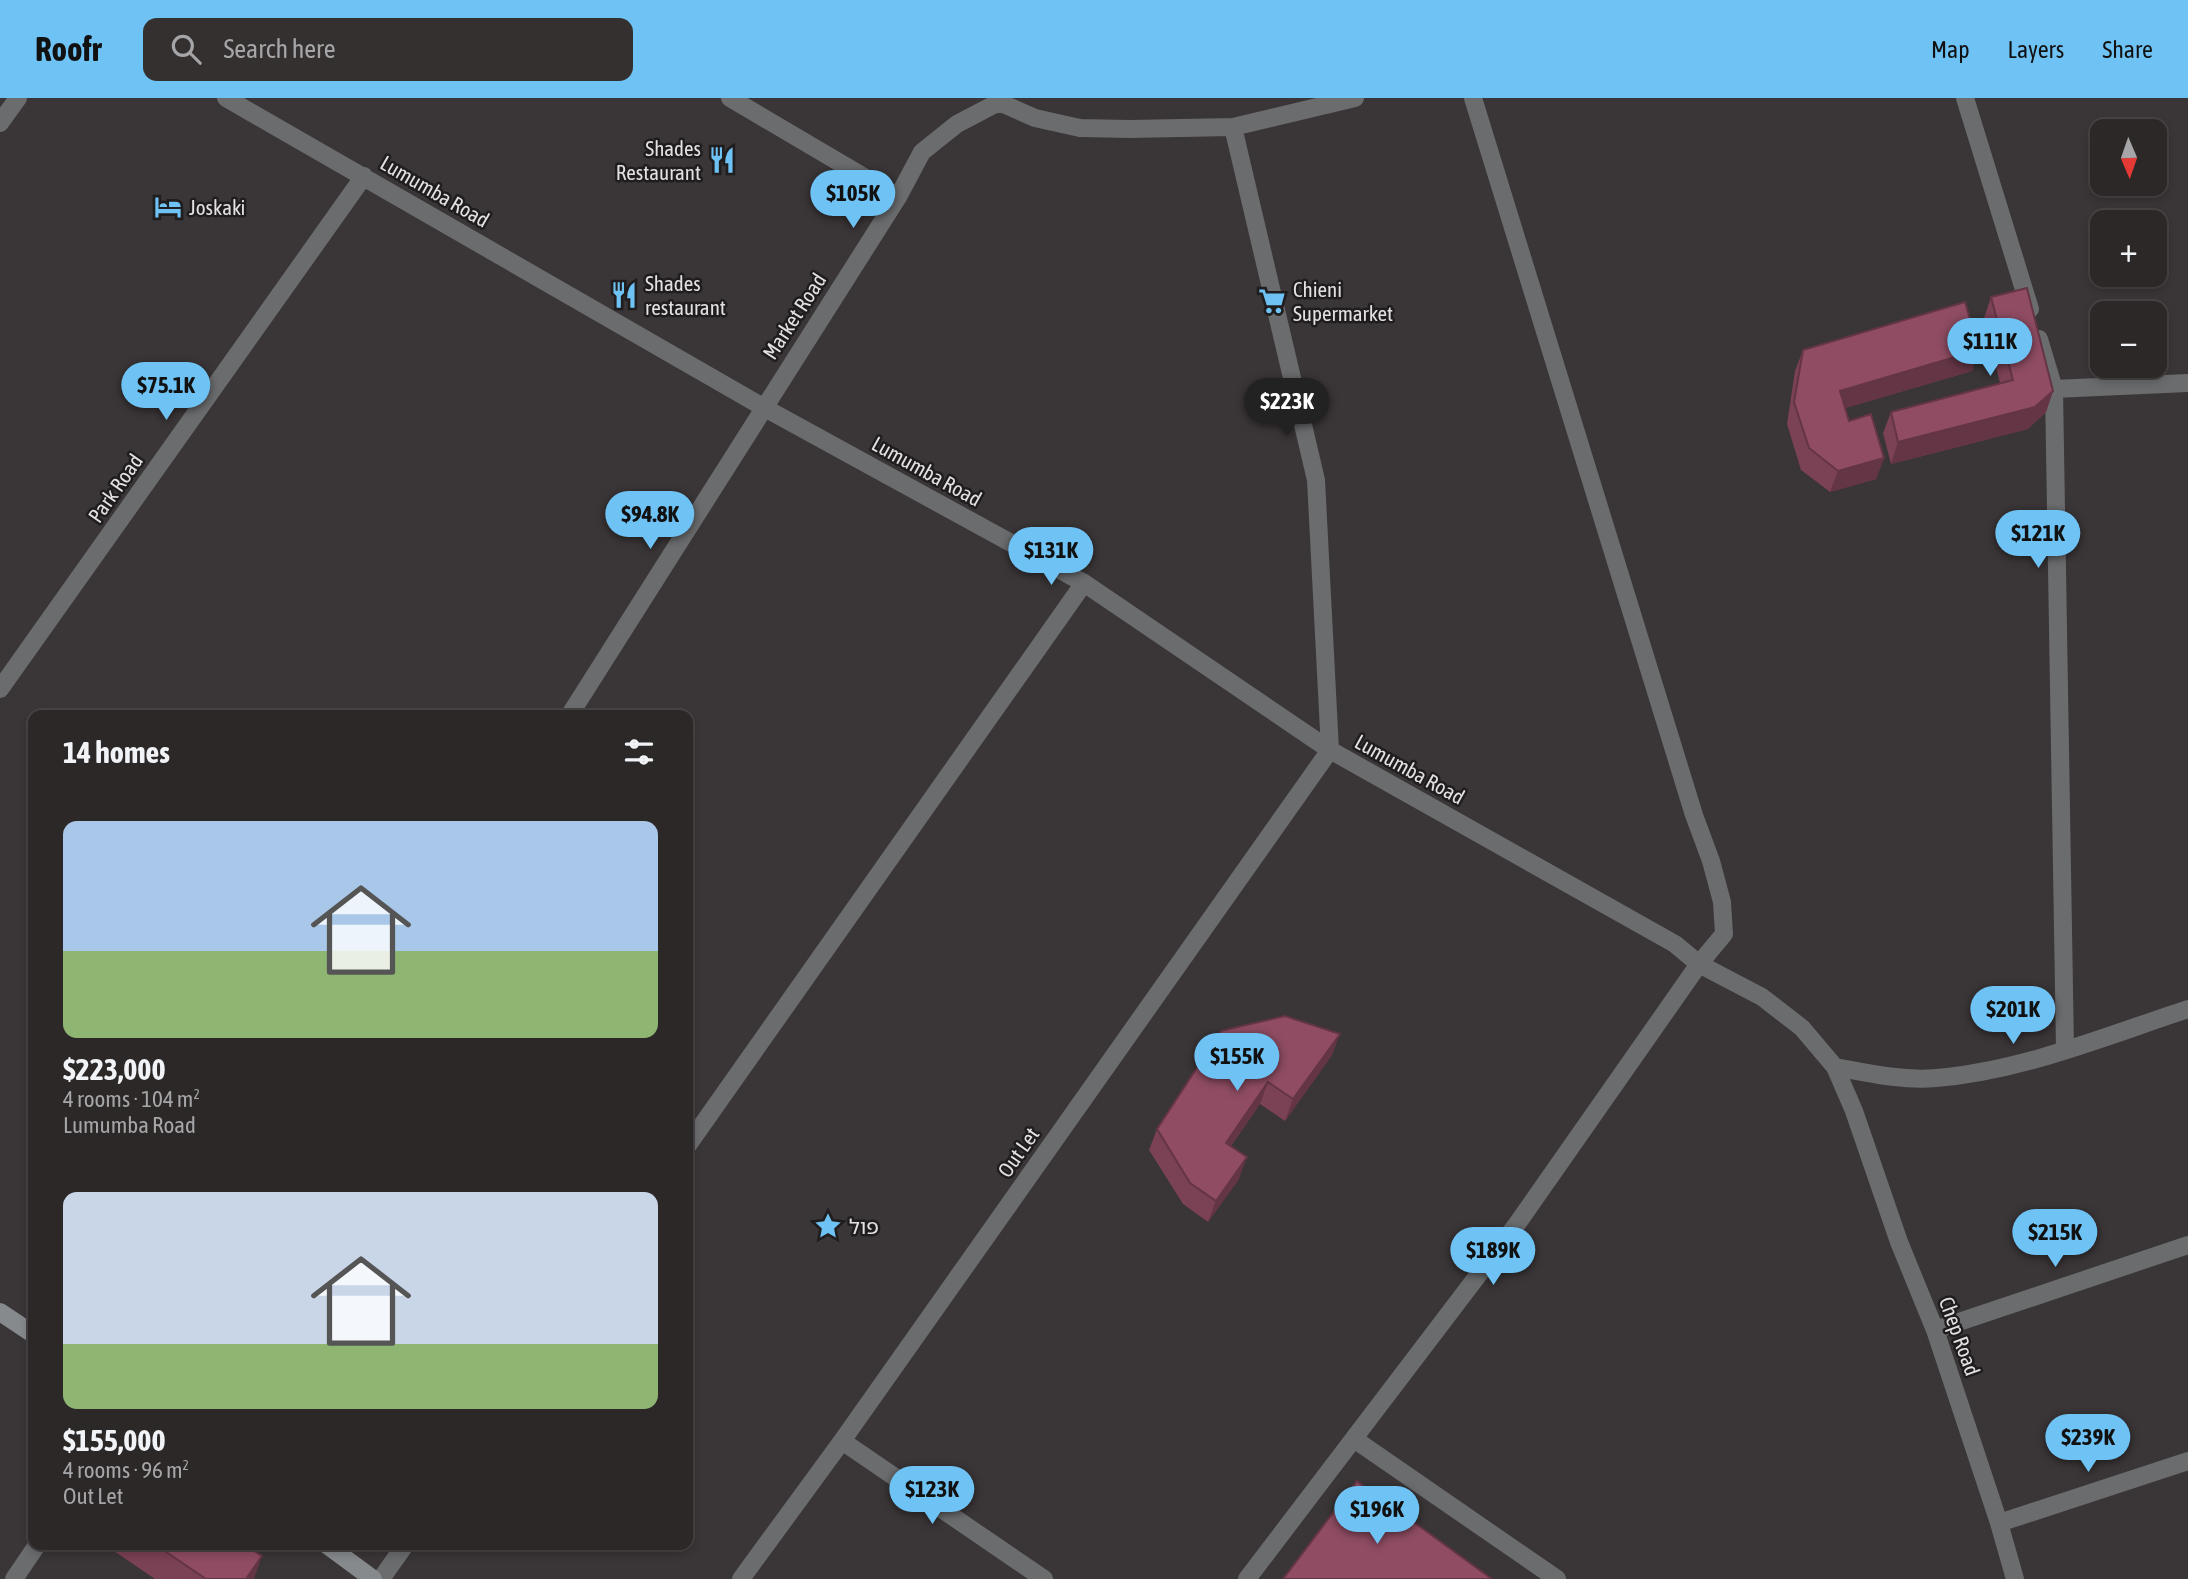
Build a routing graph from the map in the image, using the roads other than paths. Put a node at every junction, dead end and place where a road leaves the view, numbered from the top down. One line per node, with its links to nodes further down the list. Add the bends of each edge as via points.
1 (18, 98): 8 (street)
2 (226, 98): 10 (street, Lumumba Road)
3 (730, 98): 11 (street)
4 (1355, 98): 9 (street)
5 (1473, 98): 19 (street, via 1722,902 1724,934)
6 (1965, 98): 13 (street)
7 (999, 100): 9 (street, via 1035,118 1080,128); 11 (street, Market Road, via 957,124 922,152)
8 (0, 123)
9 (1233, 127): 18 (street, via 1317,480)
10 (363, 176): 14 (street, Lumumba Road); 16 (street, Park Road)
11 (898, 197): 14 (street, Market Road)
12 (2188, 383): 13 (street)
13 (2054, 389): 21 (street)
14 (763, 407): 15 (street, Lumumba Road); 17 (street, Market Road)
15 (1084, 583): 18 (street, Lumumba Road); 24 (street)
16 (0, 690)
17 (573, 710)
18 (1330, 750): 19 (street, Lumumba Road, via 1675,944); 30 (street, Out Let)
19 (1699, 964): 22 (street, Lumumba Road, via 1792,1020); 29 (street, via 1517,1224)
20 (2188, 1009): 21 (street)
21 (2066, 1049): 22 (street, via 2023,1063 1935,1079 1895,1078)
22 (1835, 1067): 23 (street, Lumumba Road)
23 (1854, 1111): 27 (street, Chep Road)
24 (693, 1138)
25 (2188, 1245): 27 (street)
26 (0, 1311): 28 (main road)
27 (1935, 1330): 32 (street, Chep Road)
28 (28, 1331)
29 (1354, 1440): 41 (street); 42 (street)
30 (842, 1441): 39 (street, Out Let); 40 (street)
31 (2188, 1461): 32 (street)
32 (1999, 1523): 43 (street, Chep Road)
33 (34, 1550): 36 (street)
34 (334, 1550): 37 (main road)
35 (402, 1550): 38 (street)
36 (14, 1579)
37 (373, 1579)
38 (382, 1579)
39 (741, 1579)
40 (1044, 1579)
41 (1247, 1579)
42 (1557, 1579)
43 (2015, 1579)

